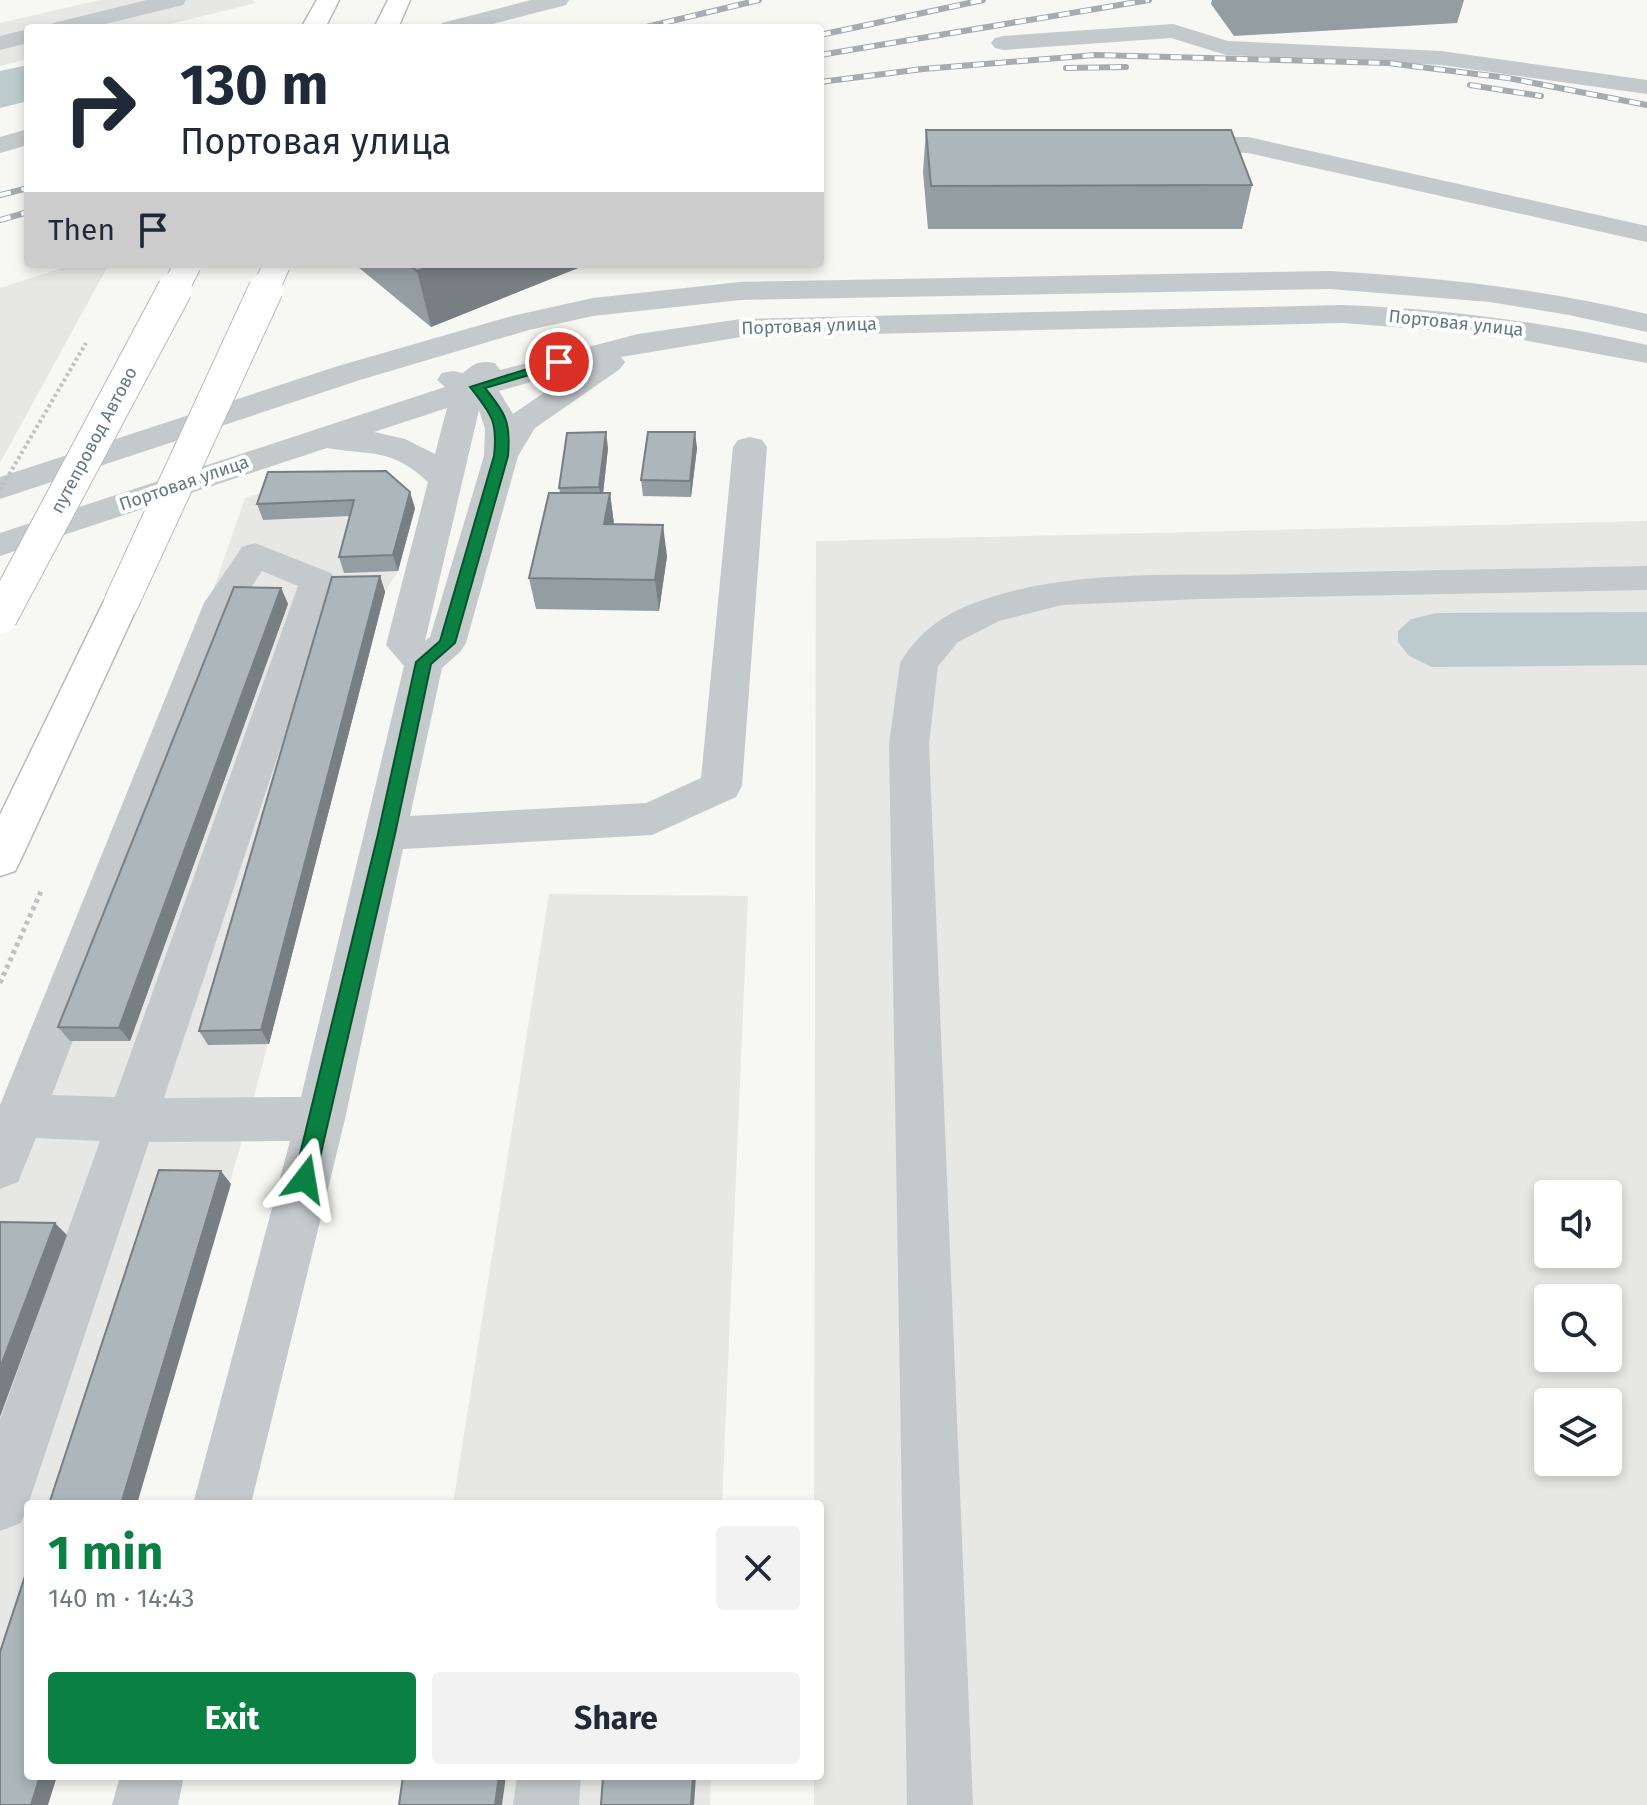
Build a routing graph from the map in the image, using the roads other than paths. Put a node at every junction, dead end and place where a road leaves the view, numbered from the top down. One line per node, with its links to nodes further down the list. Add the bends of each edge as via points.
1 (175, 0): 5 (street)
2 (328, 0): 6 (main road)
3 (399, 0): 7 (main road)
4 (558, 0): 8 (street)
5 (77, 24)
6 (315, 24)
7 (388, 24)
8 (465, 24)
9 (24, 37): 10 (street)
10 (0, 43)
11 (1003, 43): 12 (street, via 1173,31 1226,48 1441,58)
12 (1647, 87)
13 (24, 138): 14 (street)
14 (0, 145)
15 (1155, 145): 16 (street, via 1248,145)
16 (1647, 234)
17 (186, 268): 32 (main road, путепровод Автово, bridge)
18 (275, 268): 35 (main road, bridge)
19 (593, 307): 20 (street, Портовая улица, via 740,291 1330,280 1508,294); 23 (street, Портовая улица); 24 (street, via 536,331 499,355)
20 (1647, 323)
21 (638, 343): 22 (street, Портовая улица, via 689,333 797,325 1343,314 1501,326); 24 (street, Портовая улица); 27 (street, via 523,422)
22 (1647, 354)
23 (349, 373): 24 (street, via 431,375); 29 (street, Портовая улица)
24 (472, 386): 25 (street, Портовая улица); 27 (street, via 497,412 504,431); 28 (street)
25 (318, 438): 28 (street, via 371,440 403,448); 30 (street, Портовая улица)
26 (750, 447): 34 (street, via 721,786 652,819)
27 (501, 456): 33 (street, via 447,643)
28 (444, 479): 33 (street, via 405,645)
29 (0, 489)
30 (0, 545)
31 (1647, 578): 46 (street, via 1062,593 987,612 945,633 919,663 909,744)
32 (0, 617)
33 (424, 662): 34 (street)
34 (387, 834): 37 (street)
35 (0, 859)
36 (20, 1116): 38 (street); 38 (street, via 222,603 255,555 318,581); 39 (street)
37 (320, 1119): 38 (street); 40 (street)
38 (132, 1120): 41 (street)
39 (0, 1166)
40 (223, 1500)
41 (0, 1502)
42 (151, 1780): 44 (street)
43 (549, 1780): 45 (street)
44 (145, 1805)
45 (546, 1805)
46 (940, 1805)

